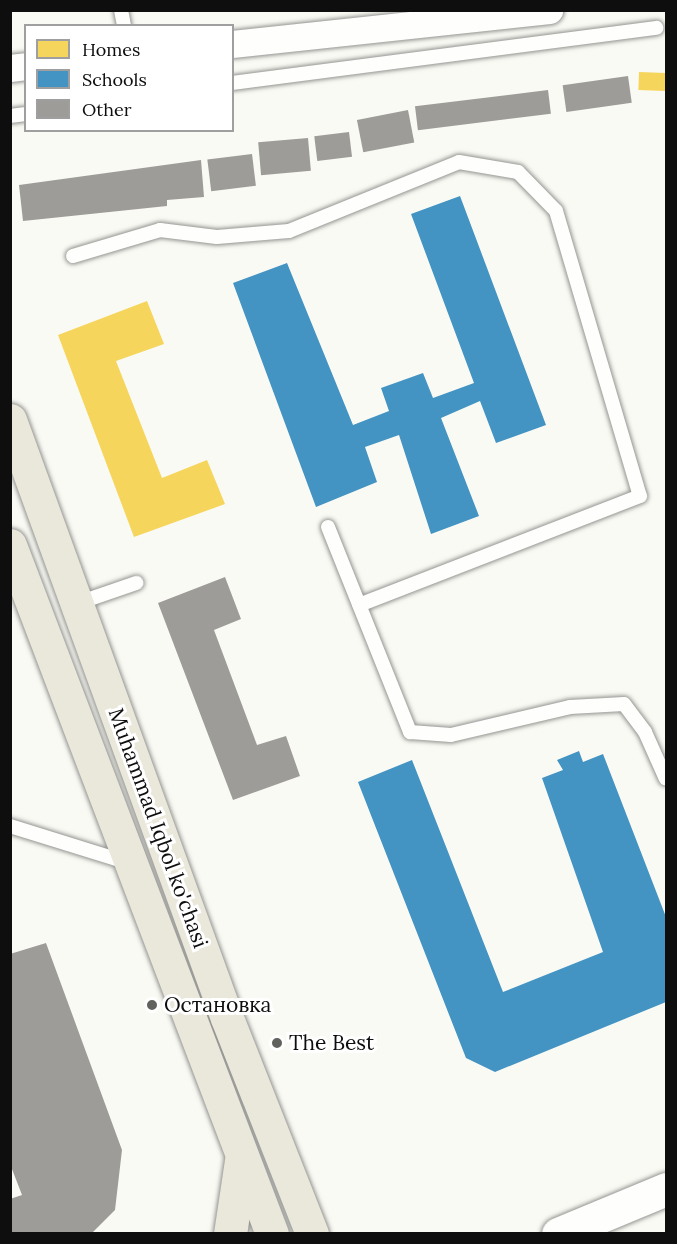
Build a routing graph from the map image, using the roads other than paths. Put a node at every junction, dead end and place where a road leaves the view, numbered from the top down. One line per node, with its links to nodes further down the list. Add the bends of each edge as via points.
1 (549, 10): 3 (street)
2 (656, 28): 4 (lane)
3 (234, 44)
4 (234, 83)
5 (73, 255): 11 (lane, via 160,230 217,237 289,231 459,162 518,172 556,211 640,495)
6 (10, 420): 10 (main road, Muhammad Iqbol ko'chasi)
7 (328, 527): 11 (lane)
8 (10, 545): 14 (main road, Muhammad Iqbol ko'chasi)
9 (136, 583): 10 (lane)
10 (75, 604): 19 (main road, Muhammad Iqbol ko'chasi, via 227,1018)
11 (359, 605): 12 (lane, via 410,732 452,735 570,707 624,704 645,732)
12 (666, 779)
13 (10, 826): 14 (lane)
14 (131, 863): 15 (main road, Muhammad Iqbol ko'chasi)
15 (241, 1158): 17 (main road); 18 (main road, Muhammad Iqbol ko'chasi)
16 (666, 1189): 20 (street)
17 (230, 1233)
18 (272, 1233)
19 (312, 1233)
20 (558, 1233)

